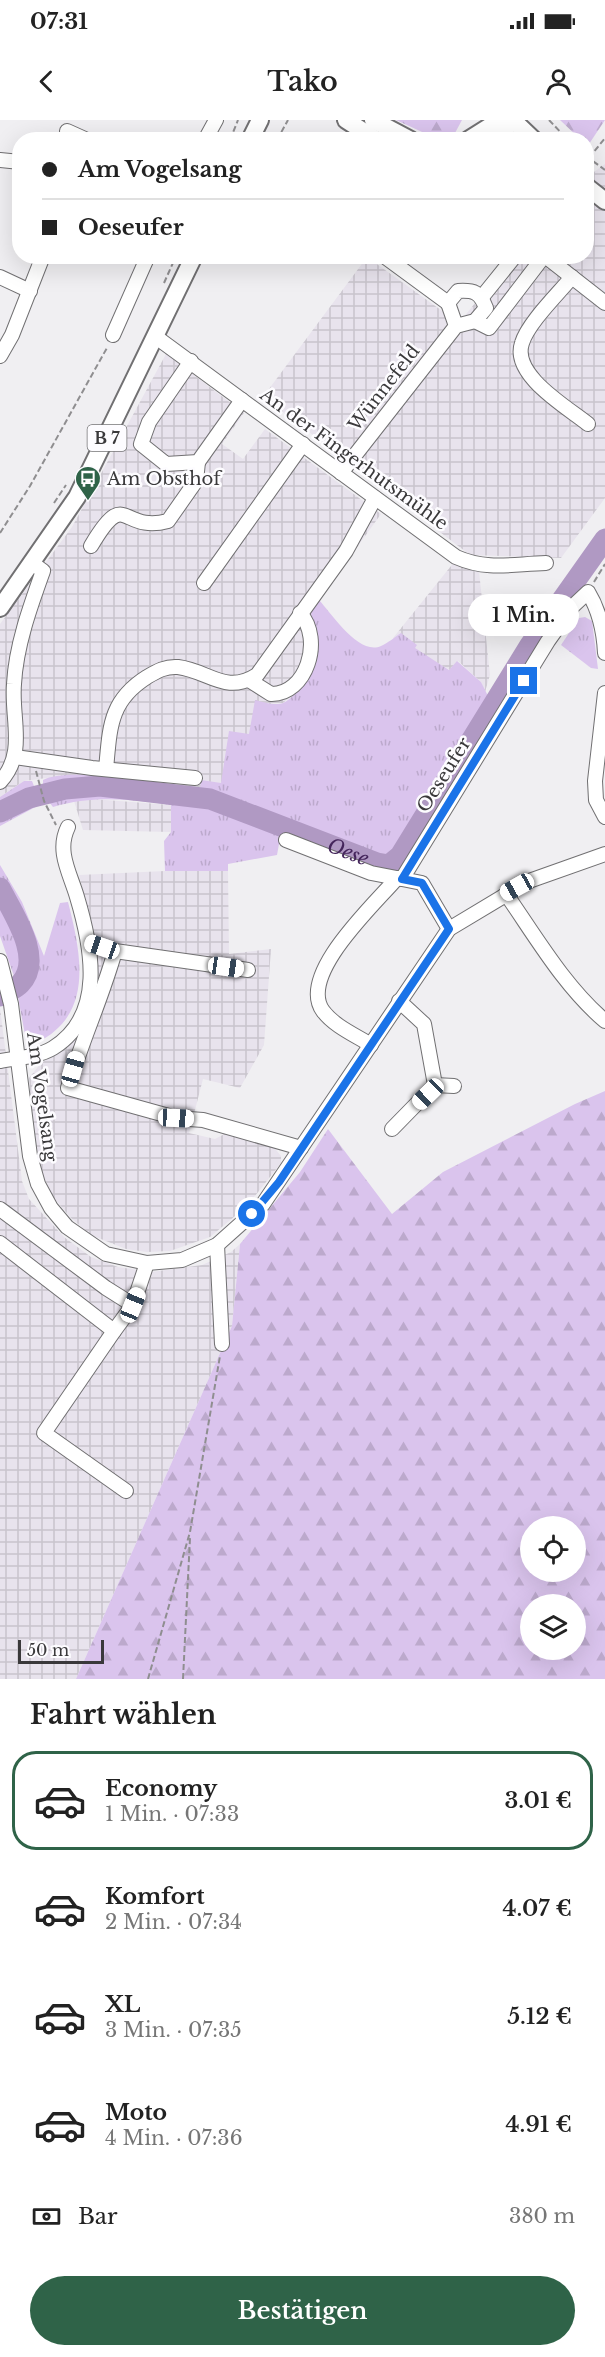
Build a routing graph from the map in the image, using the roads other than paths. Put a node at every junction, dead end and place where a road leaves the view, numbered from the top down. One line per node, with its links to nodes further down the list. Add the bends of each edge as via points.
1 (346, 120): 4 (main road)
2 (373, 120): 5 (main road)
3 (512, 120): 6 (main road, via 495,123); 7 (main road)
4 (365, 132)
5 (396, 132)
6 (481, 132)
7 (525, 132)
8 (40, 264): 17 (street)
9 (144, 264): 23 (street)
10 (190, 264): 24 (main road, B 7)
11 (395, 264): 19 (street)
12 (509, 264): 18 (street)
13 (539, 264): 21 (street, via 489,328)
14 (555, 264): 16 (street)
15 (0, 277): 17 (street)
16 (572, 277): 20 (street); 28 (street, via 525,335 520,352 526,372 534,381)
17 (30, 291): 25 (street)
18 (482, 297): 19 (street, via 473,291 458,291); 21 (street, via 486,308)
19 (448, 303): 22 (street)
20 (605, 303)
21 (475, 321): 22 (street)
22 (456, 326): 31 (street, Wünnefeld)
23 (113, 335)
24 (156, 337): 26 (street, An der Fingerhutsmühle); 34 (main road, B 7, via 77,496)
25 (0, 356)
26 (191, 360): 27 (street, An der Fingerhutsmühle); 30 (street, via 149,422 141,444 166,464)
27 (242, 400): 29 (street, An der Fingerhutsmühle); 30 (street)
28 (588, 424)
29 (303, 444): 31 (street, An der Fingerhutsmühle); 36 (street)
30 (198, 462): 33 (street, via 196,481 168,521 152,525 122,513 113,515)
31 (341, 472): 32 (street, An der Fingerhutsmühle)
32 (375, 498): 35 (street, An der Fingerhutsmühle, via 456,557 474,565); 38 (street, via 346,551)
33 (91, 546)
34 (32, 563): 37 (main road, B 7); 42 (street, via 43,571 25,628 14,684)
35 (546, 563)
36 (204, 584)
37 (0, 608)
38 (300, 613): 40 (street, via 257,675); 40 (street, via 310,628 311,653 295,683 287,692 271,694)
39 (605, 653): 50 (street, Oeseufer, via 595,604 588,592 548,641)
40 (249, 680): 43 (street, via 230,684 179,667 166,667 130,687 116,707 110,727)
41 (605, 693): 46 (street, via 595,782 596,800)
42 (15, 757): 43 (street); 45 (street)
43 (106, 769): 44 (street)
44 (195, 778)
45 (0, 782)
46 (605, 817)
47 (65, 833): 53 (street, via 62,852)
48 (286, 840): 50 (street, via 350,865)
49 (605, 854): 51 (street, via 552,871)
50 (399, 878): 52 (street, via 422,883); 59 (street, Oeseufer, via 326,961 317,988 321,1009)
51 (506, 894): 52 (street); 58 (street, via 563,975 589,1008)
52 (449, 929): 57 (street, Am Vogelsang)
53 (90, 943): 54 (street); 60 (street, via 91,975 79,1023 52,1049)
54 (115, 951): 56 (street); 65 (street, via 68,1088)
55 (0, 961): 60 (street, Am Vogelsang)
56 (248, 970)
57 (399, 1001): 59 (street, Am Vogelsang); 62 (street, via 424,1024)
58 (605, 1021)
59 (371, 1045): 65 (street, Am Vogelsang)
60 (19, 1058): 61 (street); 69 (street, Am Vogelsang, via 30,1156 38,1184 51,1208 67,1227 106,1254)
61 (0, 1061)
62 (435, 1085): 63 (street); 64 (street)
63 (454, 1086)
64 (392, 1129)
65 (301, 1148): 68 (street, Am Vogelsang, via 262,1204)
66 (0, 1209): 70 (street)
67 (0, 1243): 71 (street)
68 (217, 1245): 69 (street, Am Vogelsang, via 182,1260); 72 (street)
69 (147, 1263): 70 (street)
70 (133, 1305): 71 (street)
71 (114, 1331): 73 (street, via 44,1433)
72 (222, 1344)
73 (126, 1491)

